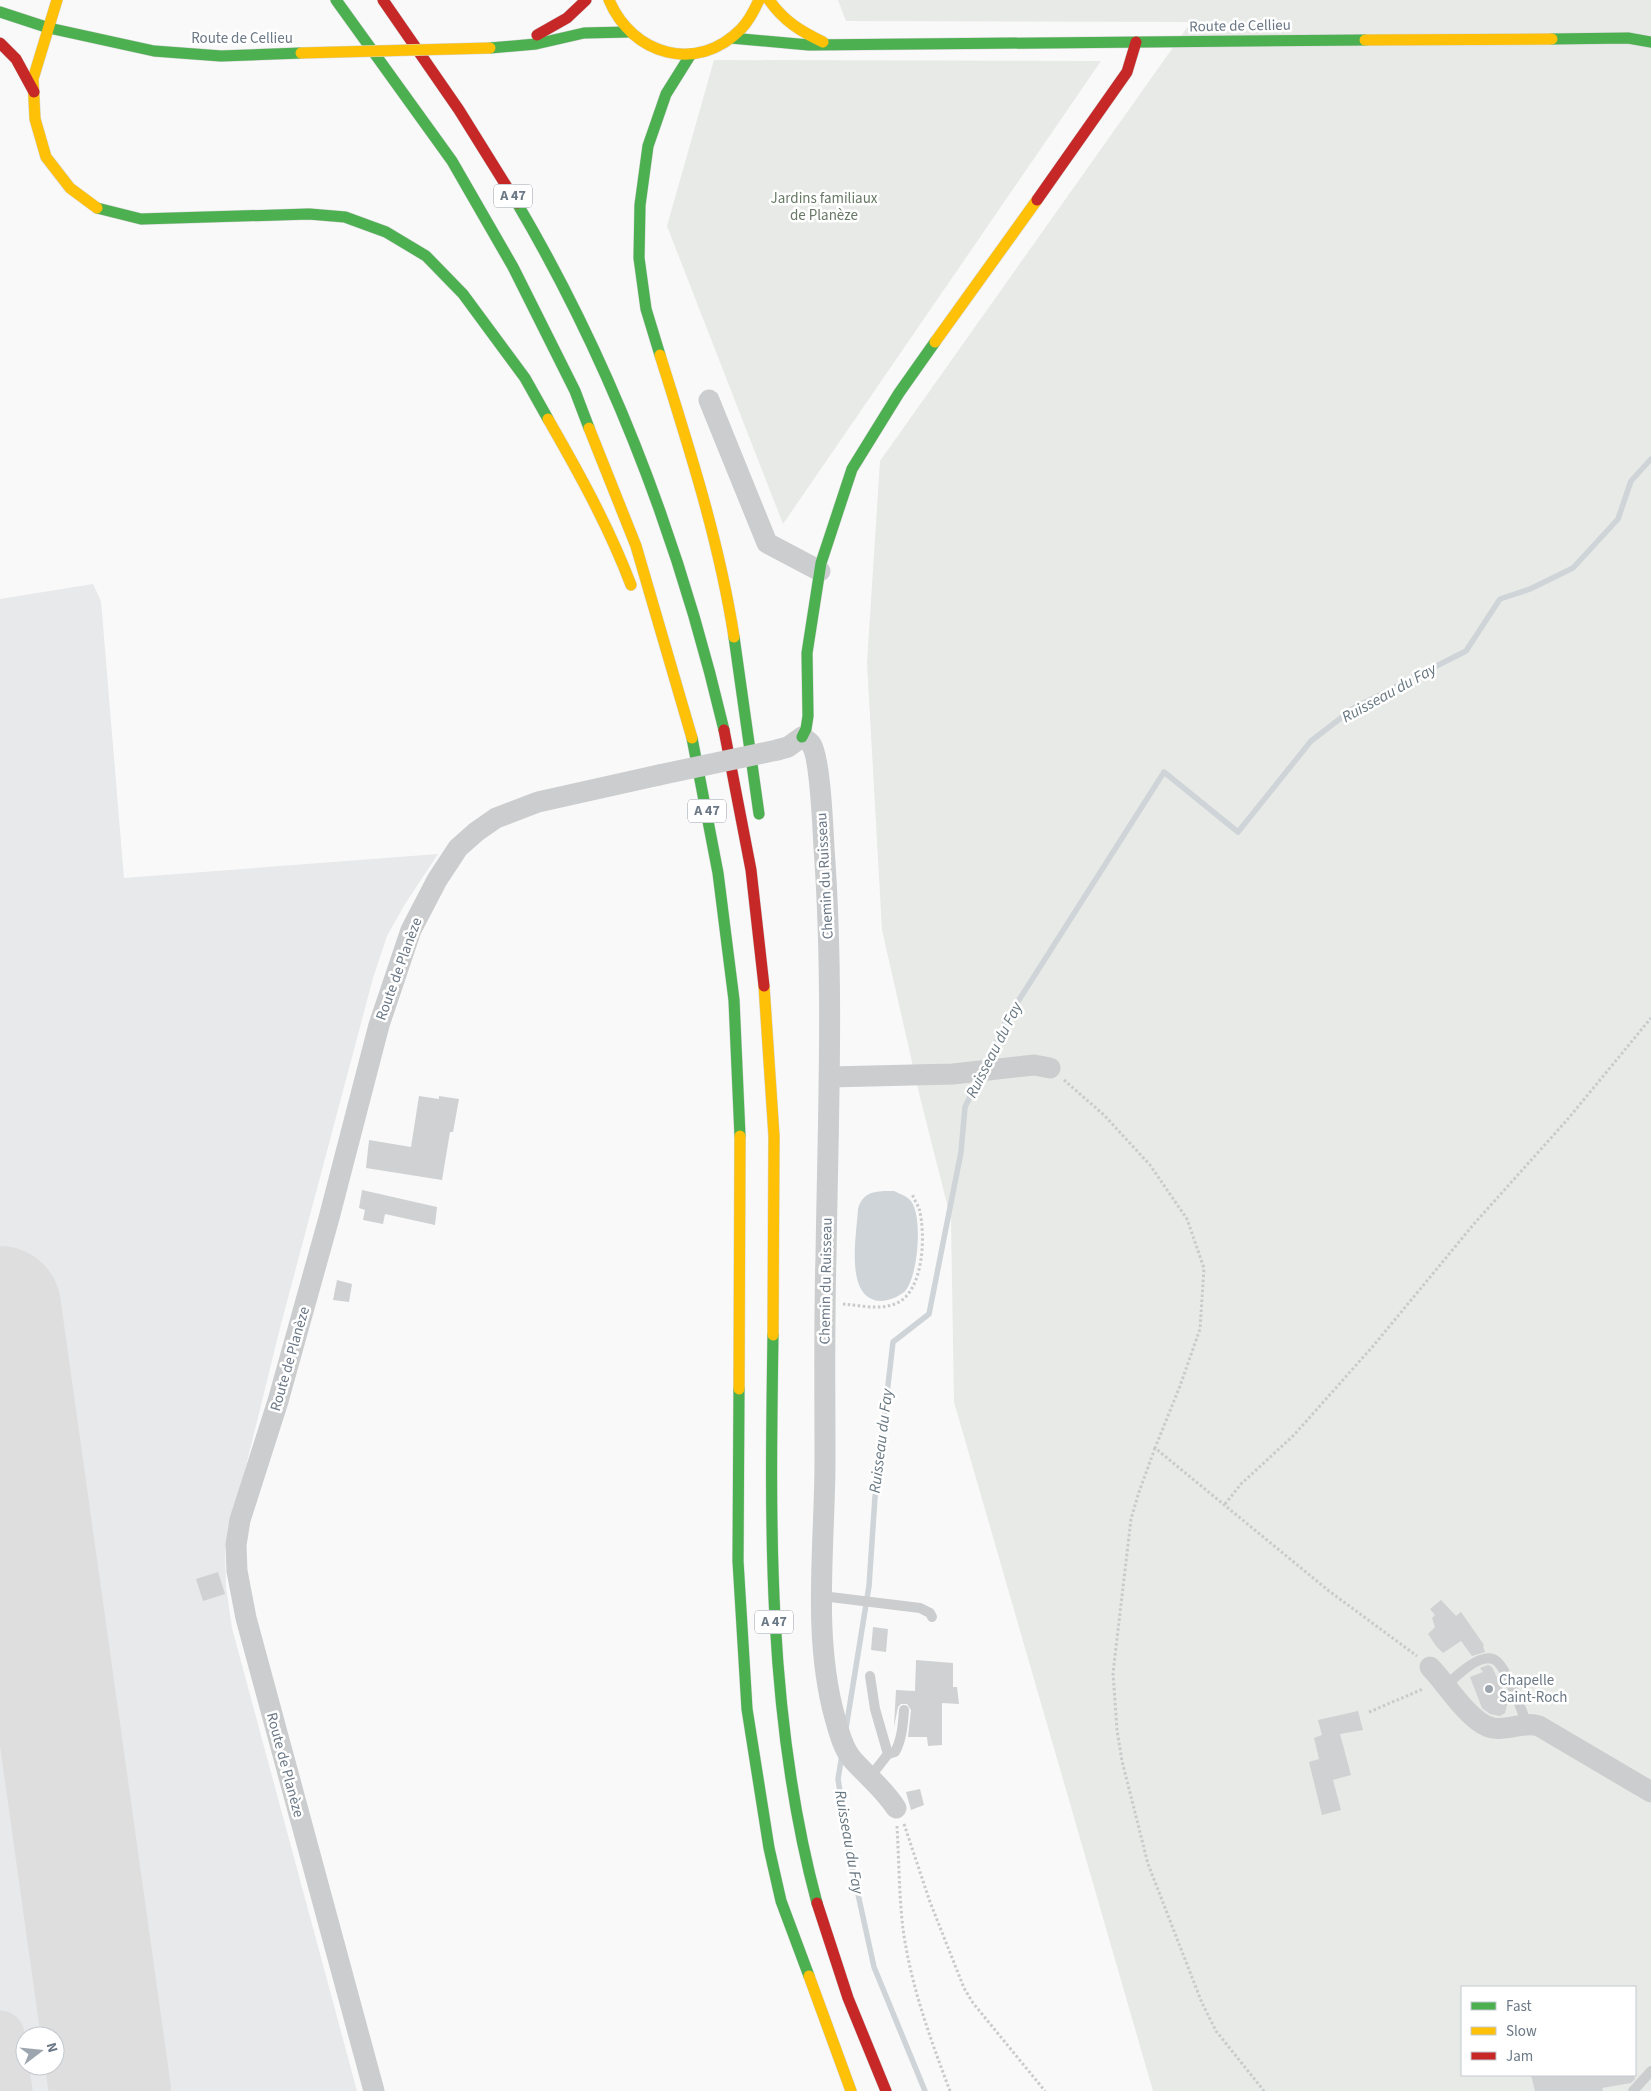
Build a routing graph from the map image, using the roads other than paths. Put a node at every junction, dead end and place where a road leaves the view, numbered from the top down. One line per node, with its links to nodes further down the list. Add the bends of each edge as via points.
1 (57, 0): 9 (main road)
2 (336, 0): 23 (main road, A 47, via 452,161 513,267 575,391 636,546)
3 (383, 0): 27 (main road, A 47, via 499,171 571,302 620,406 683,581 712,681 736,783)
4 (586, 0): 16 (main road, Route de Cellieu, via 567,18 541,34)
5 (609, 0): 10 (main road)
6 (758, 0): 11 (main road, via 747,23)
7 (769, 0): 15 (main road, Route de Cellieu, via 781,18 799,31)
8 (0, 12): 9 (main road, Route de Cellieu)
9 (49, 28): 16 (main road, Route de Cellieu, bridge, via 154,51 221,56); 18 (main road, via 33,79)
10 (628, 32): 16 (main road, Route de Cellieu, via 584,33 536,44); 17 (main road, via 645,44 666,52)
11 (731, 38): 15 (main road, Route de Cellieu); 17 (main road, via 714,48)
12 (1136, 42): 13 (main road, Route de Cellieu, via 1628,38); 15 (main road, Route de Cellieu); 20 (main road, via 1127,72 899,394 852,469)
13 (1651, 42)
14 (0, 43): 18 (main road, via 10,49 19,61)
15 (829, 45)
16 (490, 48)
17 (691, 54): 25 (main road, via 666,94 648,146 640,205 639,258 646,309 703,492 729,606)
18 (34, 92): 21 (main road, via 35,119 46,157 70,188 98,208 141,219 309,214 345,217 386,232 426,256 463,294 525,378 579,473 620,556)
19 (709, 400): 20 (street, via 767,543)
20 (820, 571): 24 (main road, via 807,653 808,716)
21 (634, 593)
22 (651, 639): 23 (main road)
23 (676, 681): 42 (main road, A 47, via 694,746 718,873 734,1000 741,1151 738,1561 747,1709 769,1848 781,1901)
24 (802, 737): 29 (street, Chemin du Ruisseau, via 811,744 816,759 821,808 829,936); 41 (street, Route de Planèze, bridge, via 788,747 538,802 496,818 458,848 437,880 411,930 378,1025 326,1228 278,1401 240,1520 236,1545 246,1618)
25 (760, 826)
26 (756, 846): 27 (main road)
27 (751, 875): 43 (main road, A 47, via 764,979 774,1118 771,1534 773,1607 784,1728 814,1894 851,2007)
28 (1050, 1068): 29 (street, via 1034,1065 983,1072)
29 (830, 1077): 30 (street, Chemin du Ruisseau)
30 (822, 1596): 31 (lane, via 926,1610); 37 (street, Chemin du Ruisseau, via 824,1651 833,1707 844,1744)
31 (932, 1617)
32 (870, 1676): 36 (lane, via 875,1709)
33 (1439, 1676): 35 (street, via 1471,1714 1491,1728); 35 (lane, via 1490,1658 1495,1660 1503,1667)
34 (904, 1710): 36 (lane, via 897,1747 895,1752)
35 (1527, 1724): 38 (street, via 1539,1726)
36 (888, 1754): 37 (lane)
37 (870, 1777): 39 (street, Chemin du Ruisseau)
38 (1651, 1792)
39 (896, 1808)
40 (1651, 2071): 44 (lane)
41 (374, 2091)
42 (852, 2091)
43 (886, 2091)
44 (1633, 2091)

